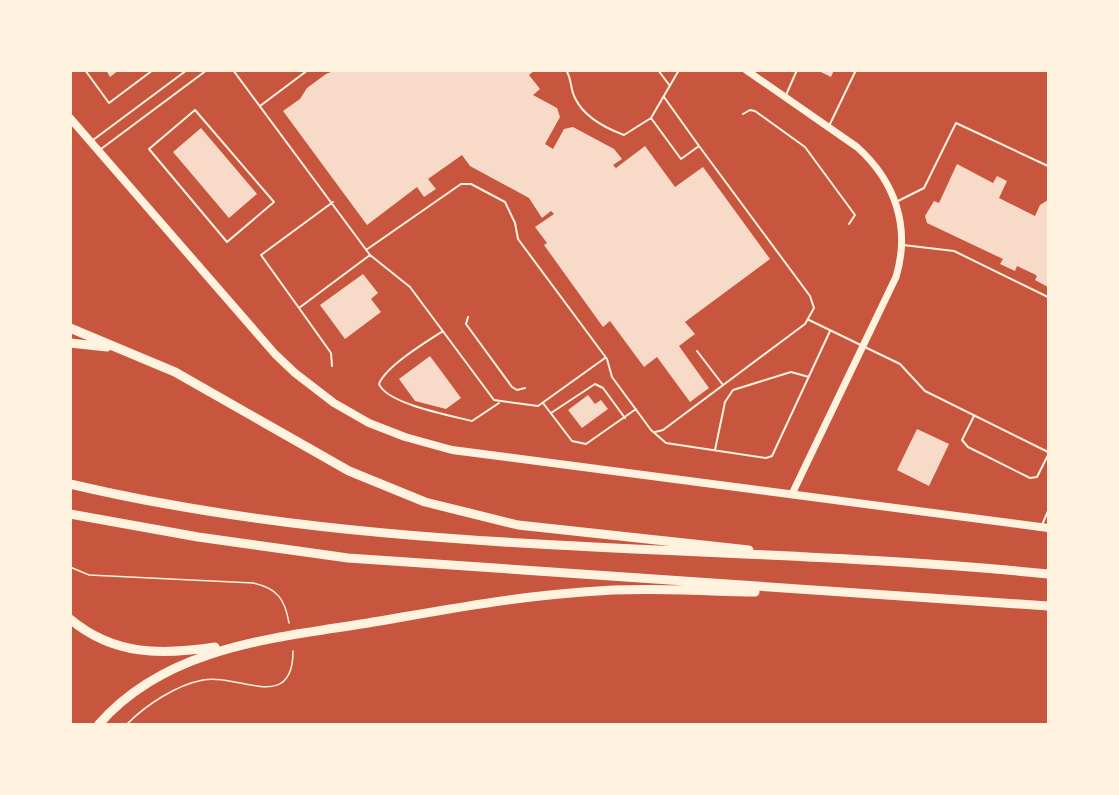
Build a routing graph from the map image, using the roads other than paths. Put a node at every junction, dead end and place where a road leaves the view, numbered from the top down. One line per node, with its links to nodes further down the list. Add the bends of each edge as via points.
1 (85, 70): 2 (lane, via 109,104)
2 (153, 70)
3 (187, 70): 22 (lane)
4 (207, 70): 24 (lane)
5 (233, 70): 17 (lane)
6 (308, 70): 17 (lane)
7 (566, 70): 20 (lane, via 574,97 588,116 624,135)
8 (658, 70): 14 (lane)
9 (679, 70): 14 (lane)
10 (746, 70): 13 (street)
11 (797, 70): 16 (lane)
12 (856, 70): 21 (lane)
13 (757, 74): 16 (street)
14 (670, 86): 15 (lane)
15 (663, 97): 20 (lane); 23 (lane)
16 (785, 97): 21 (street)
17 (260, 106): 26 (lane)
18 (743, 114): 28 (lane, via 754,111 804,145 855,215)
19 (70, 118): 22 (main road)
20 (651, 118): 23 (lane, via 681,159)
21 (828, 127): 27 (street, via 869,158 886,178)
22 (91, 141): 24 (main road)
23 (699, 146): 36 (lane, via 810,296 814,308)
24 (99, 151): 59 (main road, via 285,364 334,403 369,423 452,450)
25 (1048, 166): 27 (lane, via 956,123 924,188)
26 (333, 202): 31 (lane); 34 (lane, via 261,255)
27 (896, 202): 30 (street)
28 (849, 224)
29 (226, 242): 29 (lane, via 274,202 195,110 150,149)
30 (901, 245): 33 (lane, via 954,251); 41 (street, via 896,278)
31 (366, 250): 32 (lane); 43 (lane, via 461,184 471,184 505,202 518,239)
32 (370, 255): 34 (lane); 38 (lane, via 411,287)
33 (1048, 297)
34 (299, 308): 44 (lane, via 331,353)
35 (468, 317): 48 (lane, via 466,324 512,387 519,391)
36 (809, 320): 39 (lane); 47 (lane)
37 (70, 328): 45 (highway)
38 (442, 331): 49 (lane, via 491,397); 49 (lane, via 382,378 380,387 407,403 472,421)
39 (830, 331): 41 (lane); 46 (lane)
40 (70, 343): 45 (highway, via 105,346)
41 (861, 347): 53 (lane, via 900,364 925,391); 59 (street)
42 (697, 351): 47 (lane)
43 (605, 357): 50 (lane); 51 (lane, via 612,376)
44 (332, 366)
45 (166, 368): 63 (highway, via 349,471 425,502 518,525)
46 (809, 377): 56 (lane, via 791,372 733,390 725,402); 56 (lane, via 772,456)
47 (723, 385): 55 (lane)
48 (525, 388)
49 (500, 402): 50 (lane, via 533,407)
50 (543, 403): 52 (lane)
51 (636, 409): 54 (lane); 55 (lane)
52 (551, 414): 54 (lane, via 572,441 586,444); 54 (lane, via 595,384 603,388)
53 (974, 416): 57 (lane); 57 (lane, via 962,440 968,447 1030,478 1037,477)
54 (625, 417)
55 (655, 432): 56 (lane, via 666,443)
56 (715, 450)
57 (1048, 454)
58 (70, 484): 63 (highway, via 196,508 373,531)
59 (792, 494): 62 (main road)
60 (1048, 511): 62 (lane)
61 (70, 514): 65 (highway, via 348,558)
62 (1045, 527)
63 (811, 558): 64 (highway)
64 (1048, 574)
65 (859, 592): 66 (highway); 68 (highway, via 583,592)
66 (1048, 606)
67 (70, 619): 68 (highway, via 107,643 147,652 187,651)
68 (265, 640): 69 (highway, via 176,666 134,692)
69 (99, 724)

